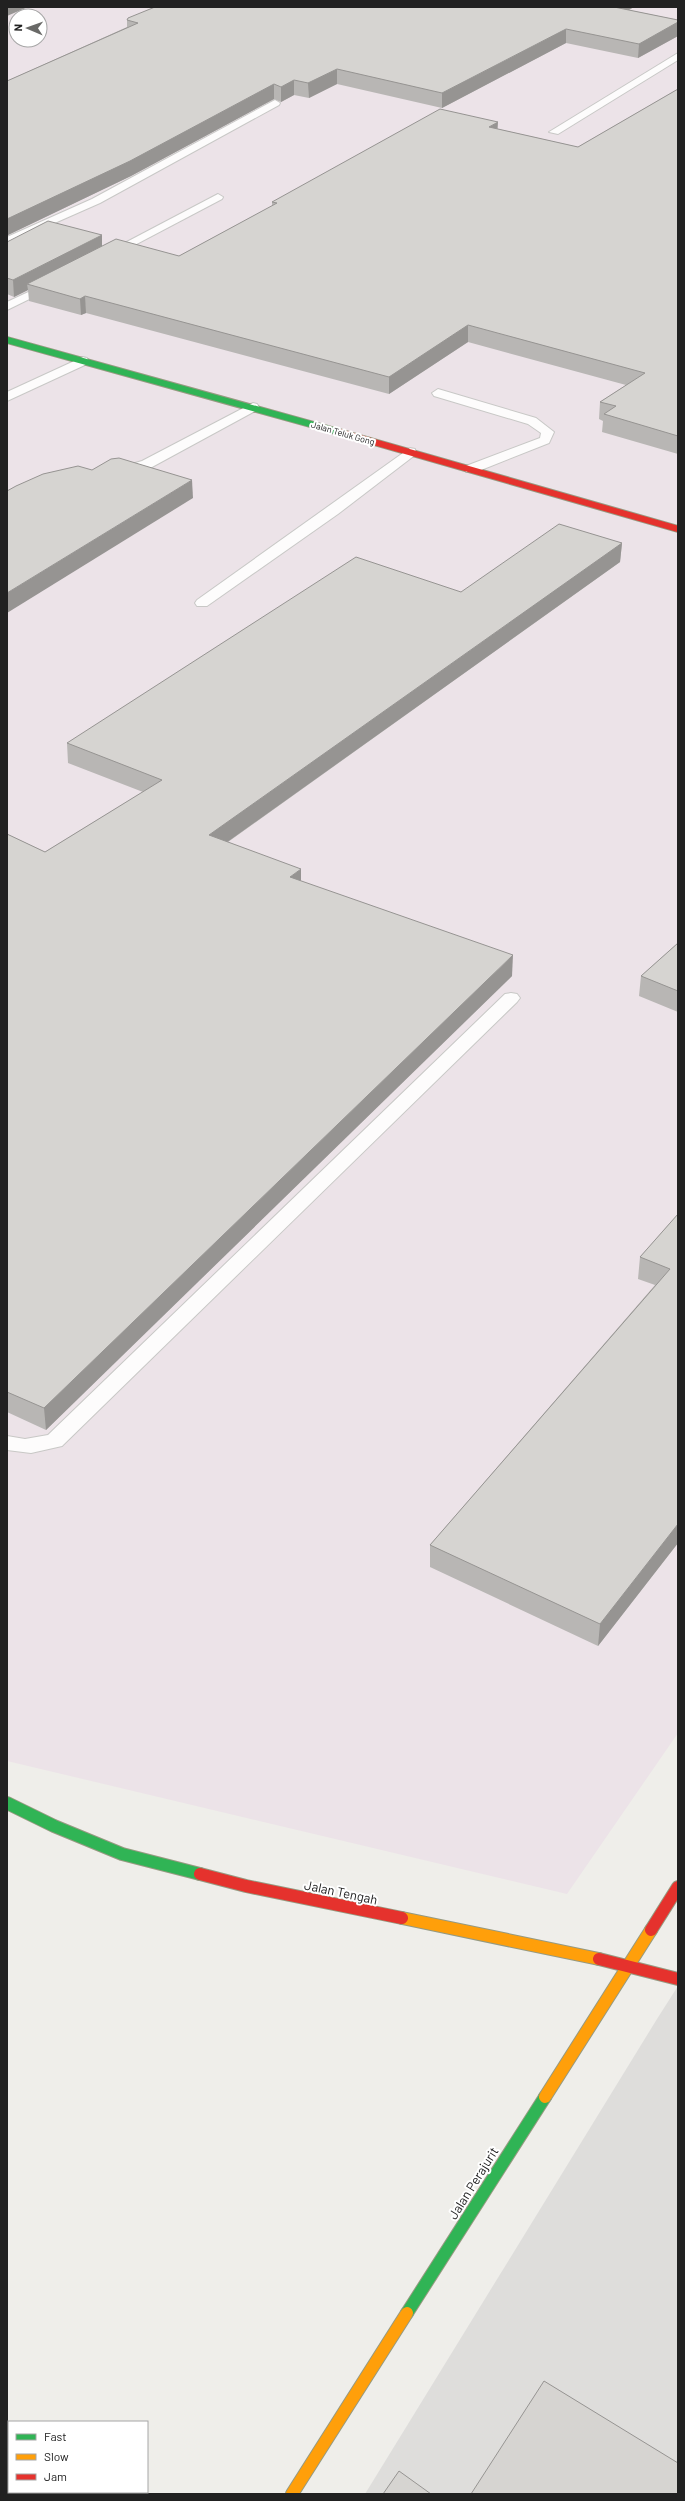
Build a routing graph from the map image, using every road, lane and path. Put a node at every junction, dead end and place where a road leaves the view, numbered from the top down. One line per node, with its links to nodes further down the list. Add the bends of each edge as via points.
1 (678, 56): 3 (lane)
2 (276, 103): 5 (lane, via 96,201)
3 (554, 132)
4 (218, 197): 6 (lane)
5 (7, 241)
6 (99, 259)
7 (63, 278): 8 (lane)
8 (7, 307)
9 (7, 340): 10 (street, Jalan Teluk Gong)
10 (83, 361): 12 (lane); 13 (street, Jalan Teluk Gong)
11 (438, 393): 15 (lane, via 532,421 548,432 545,440)
12 (7, 397)
13 (253, 407): 14 (street, Jalan Teluk Gong); 16 (lane, via 147,464)
14 (410, 452): 15 (street, Jalan Teluk Gong); 18 (lane, via 333,511)
15 (471, 469): 17 (street, Jalan Teluk Gong)
16 (110, 474)
17 (678, 529)
18 (202, 603)
19 (511, 998): 20 (lane, via 55,1441 29,1448)
20 (7, 1443)
21 (7, 1802): 23 (street, Jalan Tengah, via 54,1826 122,1854 232,1883)
22 (678, 1887): 23 (street, Jalan Perajurit)
23 (628, 1965): 24 (street, Jalan Tengah); 25 (street, Jalan Perajurit)
24 (678, 1979)
25 (292, 2494)

